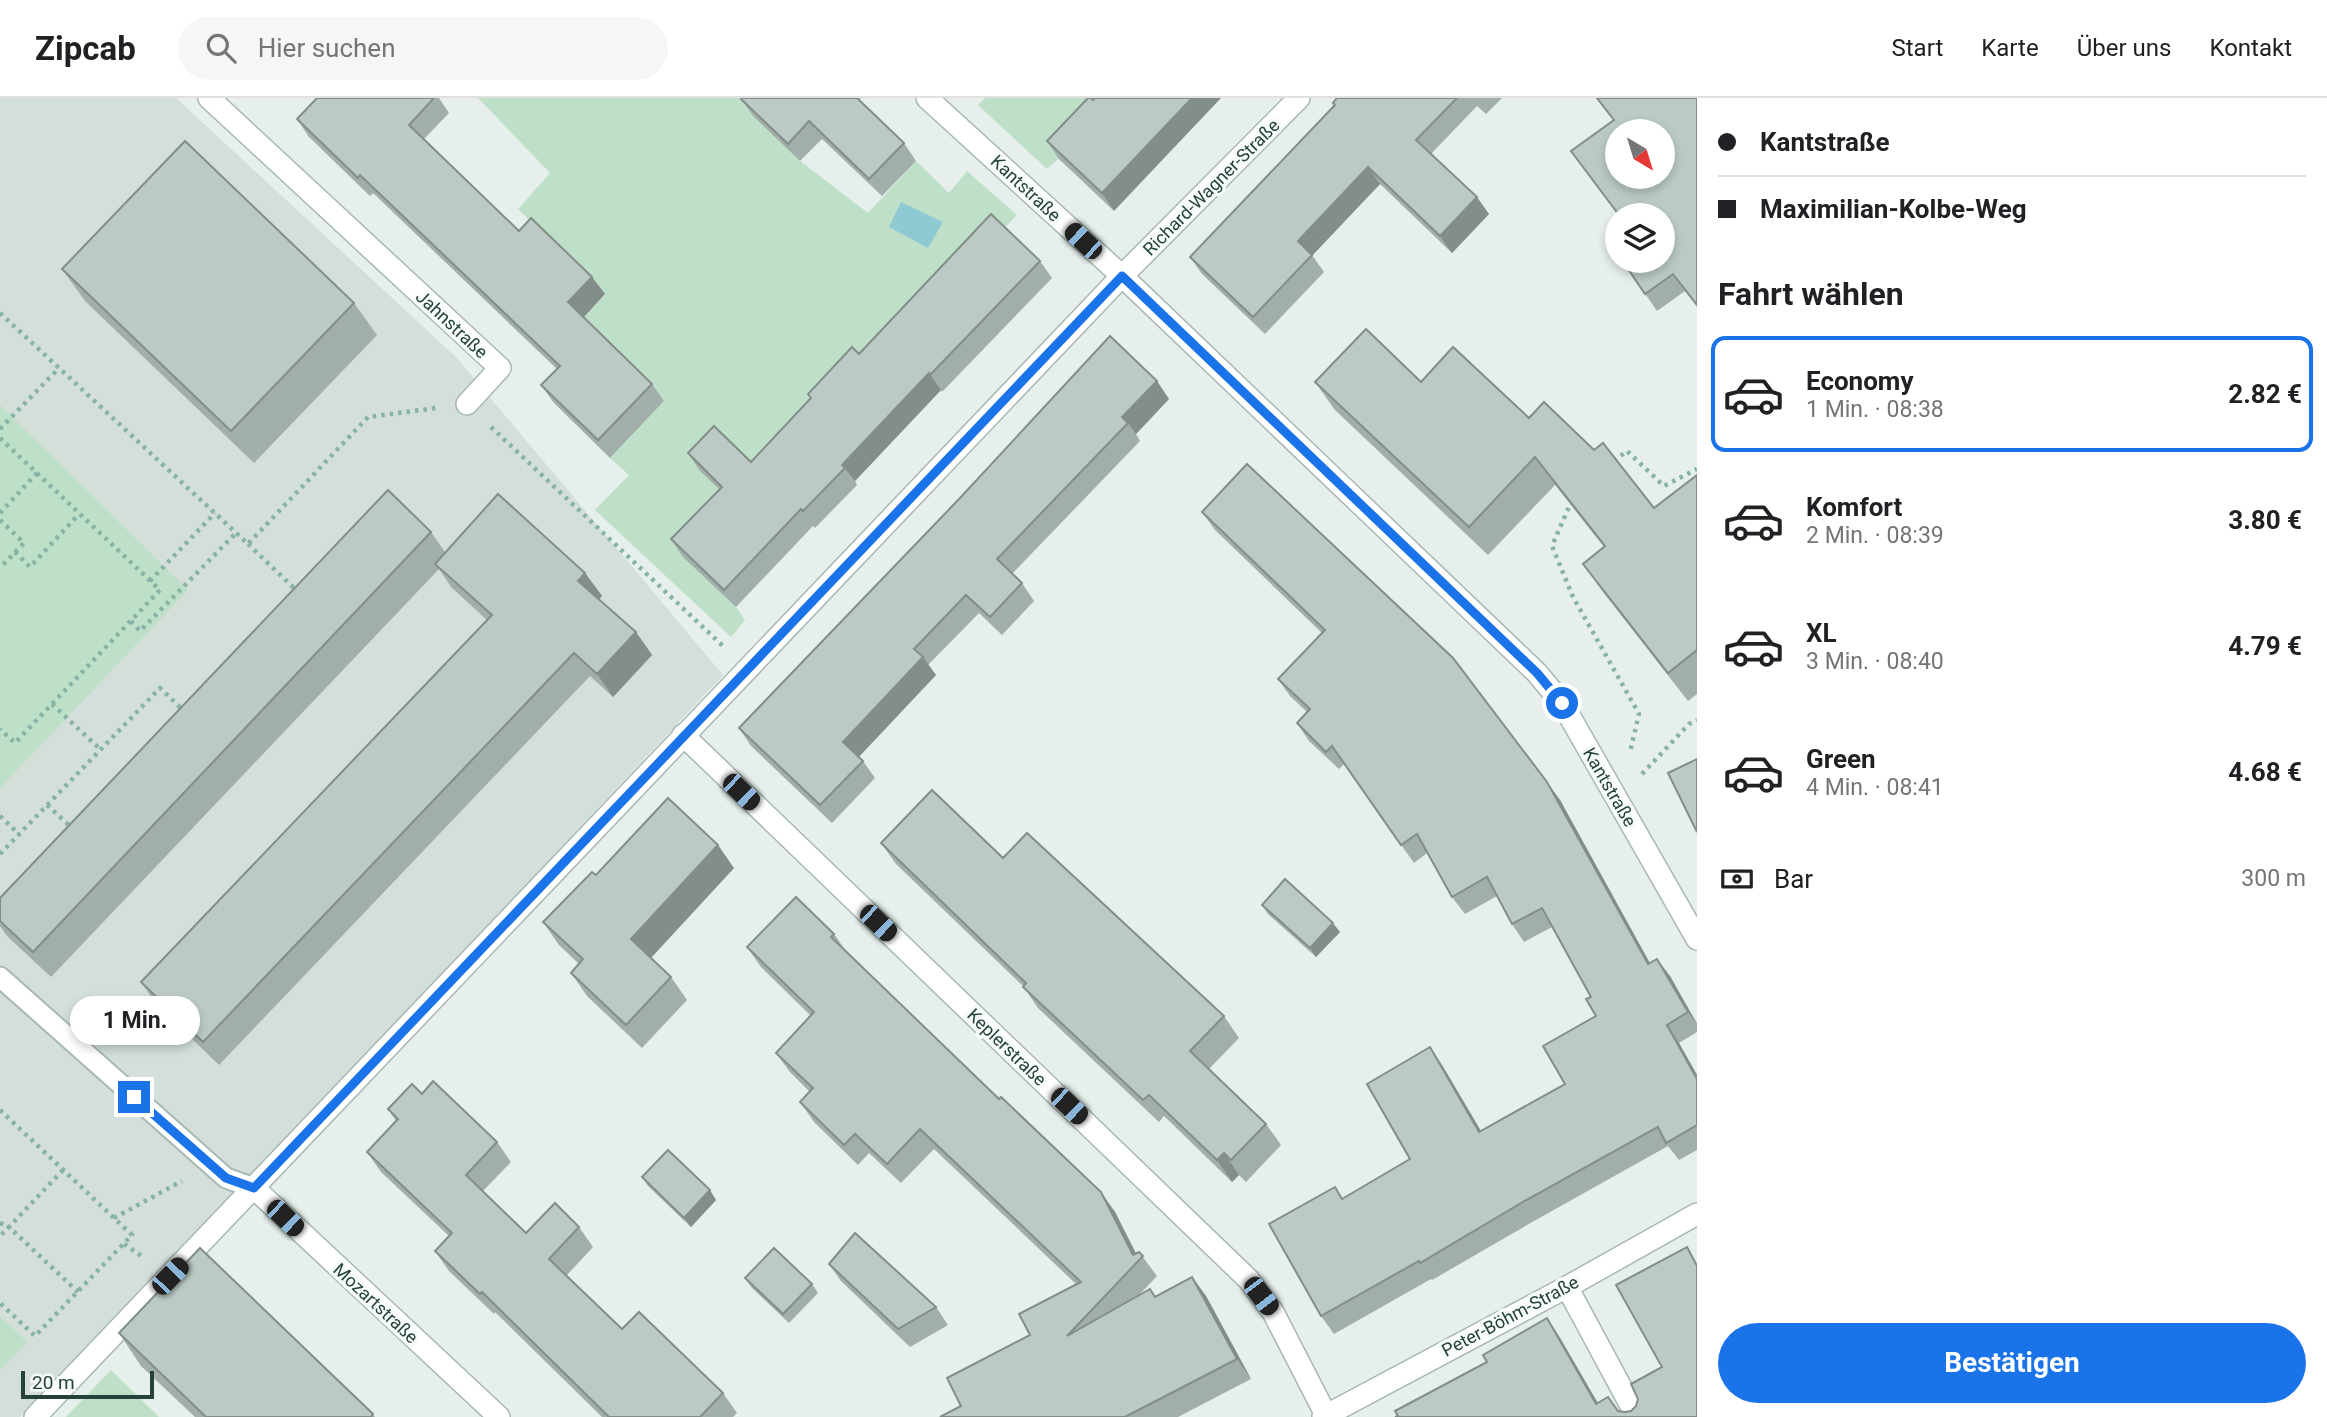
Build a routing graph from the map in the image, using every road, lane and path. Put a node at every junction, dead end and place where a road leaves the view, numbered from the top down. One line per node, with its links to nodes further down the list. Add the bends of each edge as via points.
1 (209, 98): 7 (street, Jahnstraße, via 500,368)
2 (927, 98): 4 (street, Kantstraße)
3 (1299, 98): 4 (street, Richard-Wagner-Straße)
4 (1122, 276): 25 (street, Richard-Wagner-Straße); 32 (street, Kantstraße, via 1537,673 1562,703)
5 (0, 313): 6 (path)
6 (59, 368): 8 (path); 15 (path)
7 (467, 404): 19 (path, via 368,417); 25 (path)
8 (0, 429)
9 (0, 438): 12 (path)
10 (1605, 468): 11 (path, via 1627,451 1664,486)
11 (1697, 469)
12 (37, 473): 14 (path); 16 (path)
13 (1574, 495): 32 (path, via 1552,546 1573,597 1639,714)
14 (0, 513)
15 (215, 513): 18 (path); 22 (path)
16 (79, 514): 20 (path, via 30,567); 22 (path)
17 (0, 520): 20 (path, via 24,542)
18 (236, 533): 19 (path); 24 (path, via 140,631)
19 (248, 544): 23 (path)
20 (15, 552): 21 (path)
21 (0, 569)
22 (150, 581): 24 (path, via 160,590)
23 (300, 593)
24 (131, 621): 26 (path)
25 (747, 670): 30 (street, Richard-Wagner-Straße)
26 (52, 704): 29 (path, via 15,743); 31 (path)
27 (1697, 720): 32 (path, via 1689,723)
28 (194, 721): 31 (path, via 160,688)
29 (0, 729)
30 (683, 736): 43 (street, Richard-Wagner-Straße); 52 (street, Keplerstraße, via 1249,1280 1273,1312)
31 (100, 750): 33 (path)
32 (1618, 800): 38 (street, Kantstraße)
33 (47, 805): 35 (path); 36 (path)
34 (0, 816): 35 (path)
35 (19, 834): 37 (path)
36 (78, 834)
37 (0, 855)
38 (1697, 939)
39 (0, 977): 41 (lane)
40 (0, 1110): 42 (path)
41 (210, 1165): 43 (lane, via 226,1178); 45 (path)
42 (63, 1170): 45 (path); 47 (path)
43 (254, 1188): 53 (street, Richard-Wagner-Straße); 54 (street, Mozartstraße)
44 (1697, 1214): 49 (street, Peter-Böhm-Straße)
45 (114, 1218): 50 (path, via 132,1236)
46 (0, 1223): 47 (path)
47 (9, 1227): 48 (path); 50 (path)
48 (0, 1236)
49 (1567, 1287): 52 (street, Peter-Böhm-Straße); 55 (street)
50 (78, 1292): 51 (path, via 35,1335)
51 (0, 1303)
52 (1324, 1416)
53 (35, 1417)
54 (499, 1417)
55 (1637, 1417)

